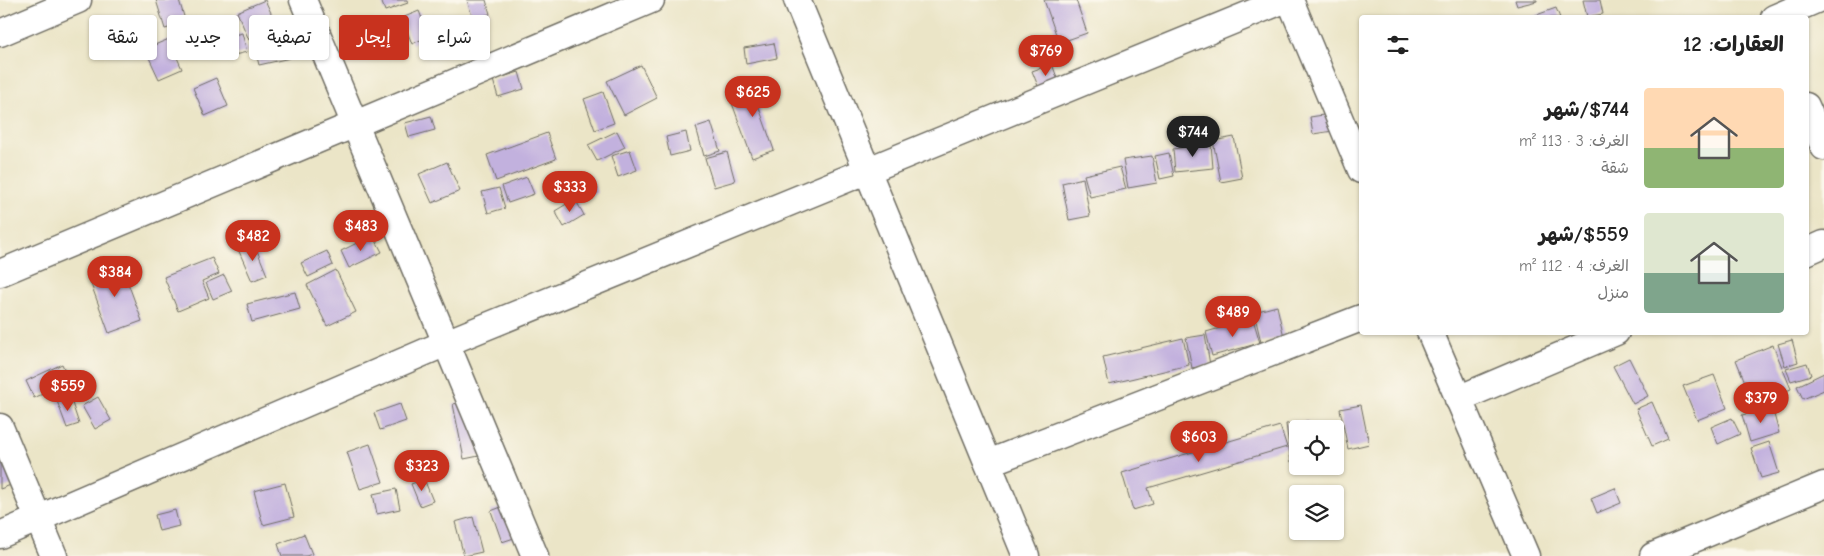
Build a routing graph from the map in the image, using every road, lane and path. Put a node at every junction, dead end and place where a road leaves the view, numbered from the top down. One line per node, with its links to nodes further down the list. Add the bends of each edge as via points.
1 (78, 0): 11 (street)
2 (303, 0): 13 (street)
3 (651, 0): 13 (street)
4 (797, 0): 16 (street)
5 (1284, 0): 16 (street)
6 (1290, 0): 15 (street)
7 (1761, 0): 9 (street)
8 (1816, 0): 10 (street)
9 (1767, 15)
10 (1781, 15)
11 (0, 34)
12 (1809, 113): 14 (street)
13 (354, 124): 19 (street); 23 (street)
14 (1824, 147)
15 (1359, 165)
16 (868, 171): 23 (street); 26 (street)
17 (1824, 244): 18 (street)
18 (1809, 251)
19 (0, 272)
20 (1359, 319): 26 (street)
21 (1431, 335): 24 (street)
22 (1609, 335): 24 (street)
23 (446, 344): 28 (street); 30 (street)
24 (1458, 399): 33 (street)
25 (0, 427): 28 (street)
26 (988, 463): 32 (street)
27 (1824, 485): 34 (street)
28 (38, 520): 29 (street); 31 (street)
29 (0, 535)
30 (531, 555)
31 (54, 556)
32 (1026, 556)
33 (1526, 556)
34 (1653, 556)

